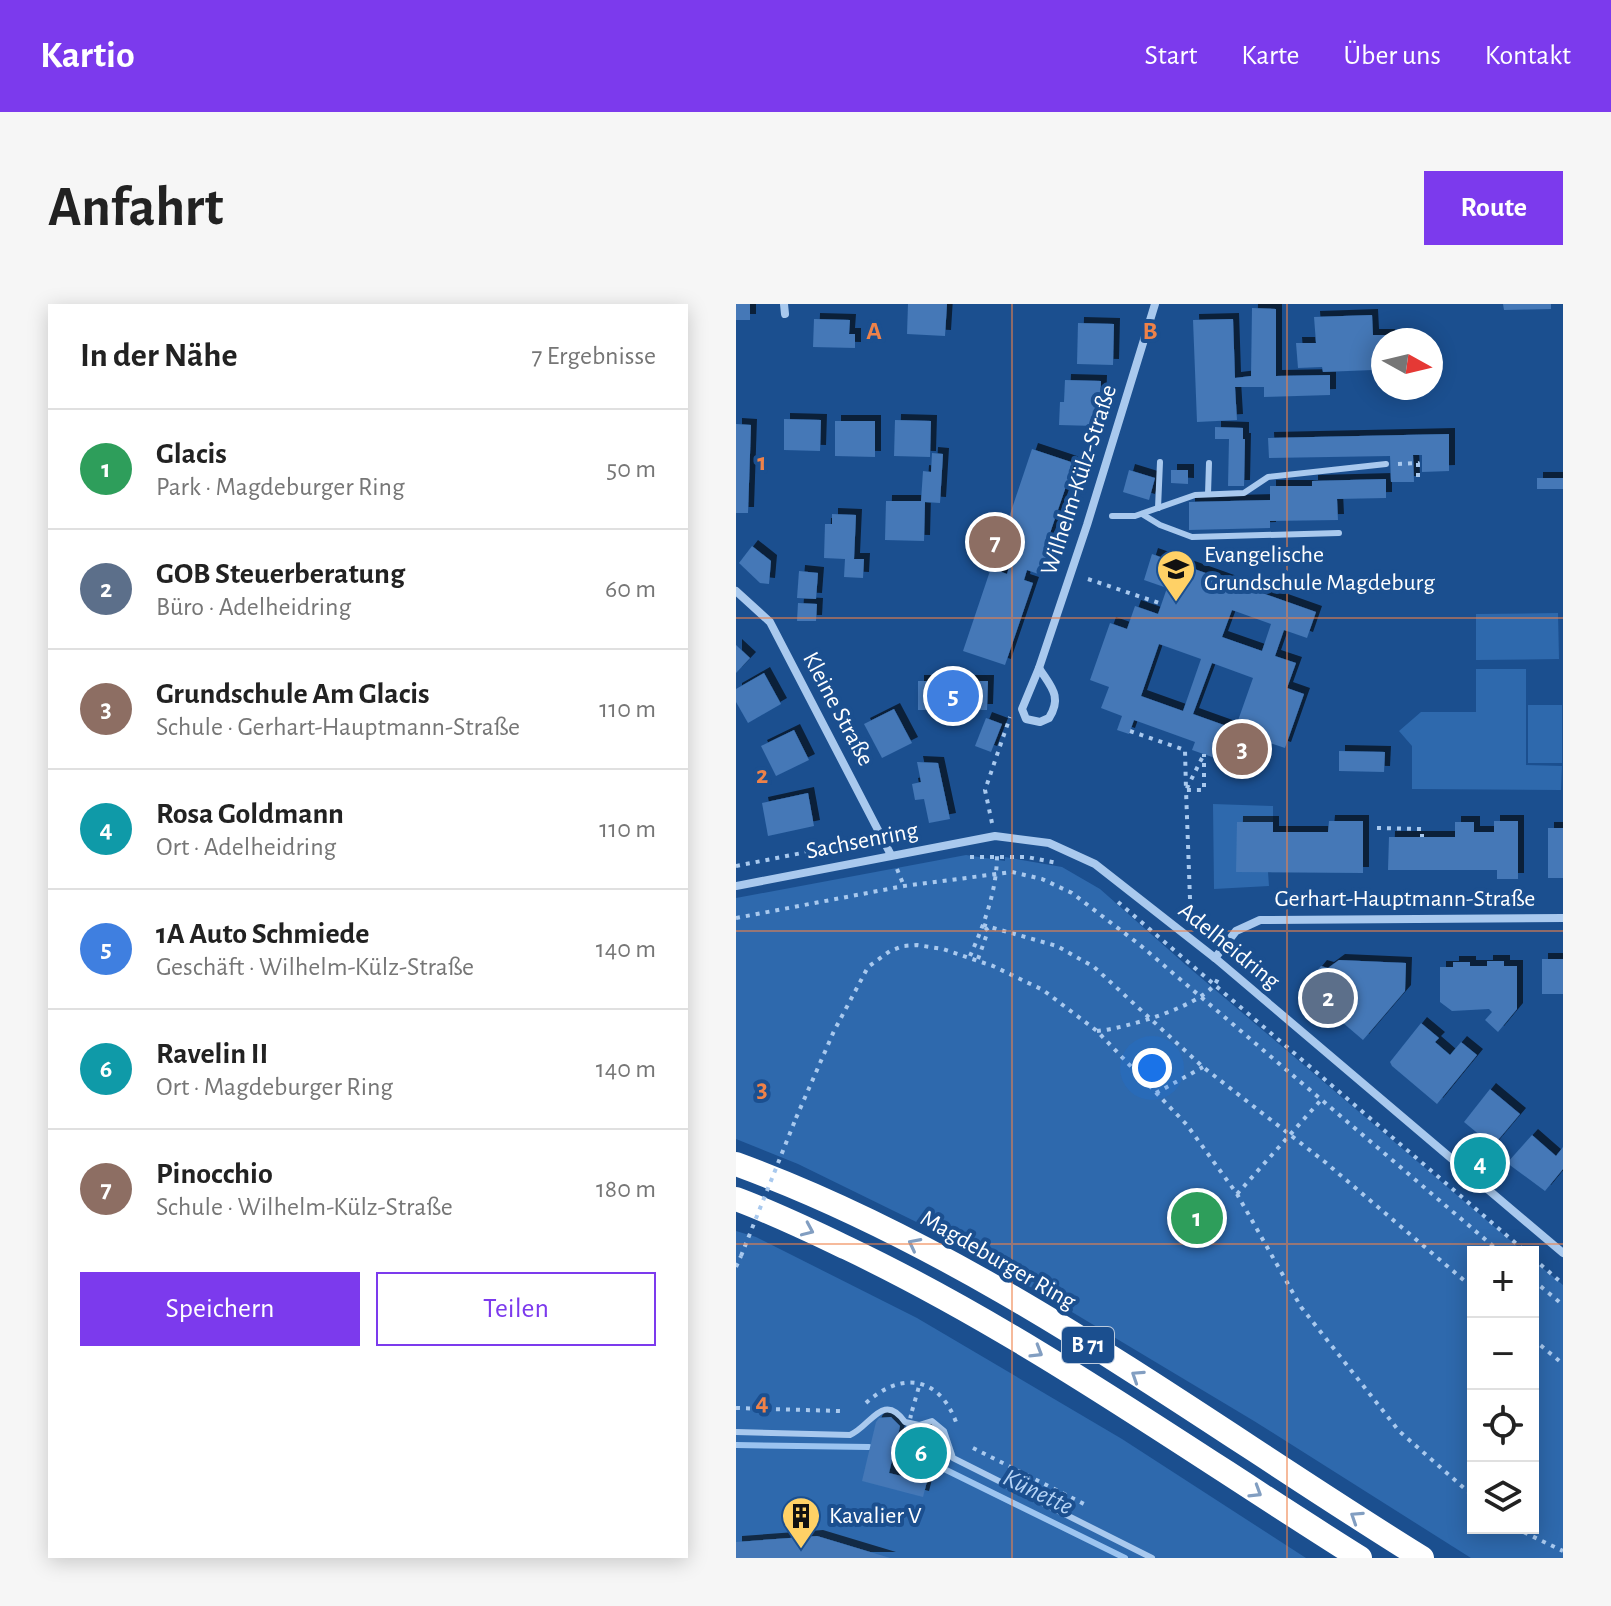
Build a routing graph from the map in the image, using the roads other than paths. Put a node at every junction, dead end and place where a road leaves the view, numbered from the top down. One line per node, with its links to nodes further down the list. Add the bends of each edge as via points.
1 (784, 304): 3 (street)
2 (1155, 304): 13 (street, Wilhelm-Külz-Straße)
3 (785, 314)
4 (1160, 462): 8 (lane)
5 (1209, 463): 7 (lane)
6 (1386, 464): 7 (lane, via 1268,477 1247,493)
7 (1208, 494): 8 (lane)
8 (1158, 508): 9 (lane)
9 (1142, 514): 10 (lane); 11 (lane, via 1192,537)
10 (1112, 516)
11 (1339, 533)
12 (736, 591): 15 (street, Kleine Straße, via 770,622)
13 (1039, 668): 13 (street, Wilhelm-Külz-Straße, via 1022,709 1026,719 1036,722 1052,715 1057,698)
14 (995, 836): 15 (street, Sachsenring); 18 (street, Adelheidring, via 1049,843 1095,864)
15 (891, 855): 16 (street, Sachsenring)
16 (736, 886)
17 (1563, 918): 18 (street, Gerhart-Hauptmann-Straße, via 1260,920 1236,931)
18 (1215, 958): 21 (street, Adelheidring)
19 (736, 1164): 25 (highway, Magdeburger Ring / B 71, one-way to 19, via 963,1270 833,1204)
20 (736, 1199): 24 (highway, B 71, one-way to 24, via 954,1303)
21 (1563, 1253)
22 (736, 1432): 23 (lane, via 850,1435 888,1409 905,1422 932,1421 944,1431 953,1458)
23 (1152, 1558)
24 (1360, 1558)
25 (1422, 1558)

